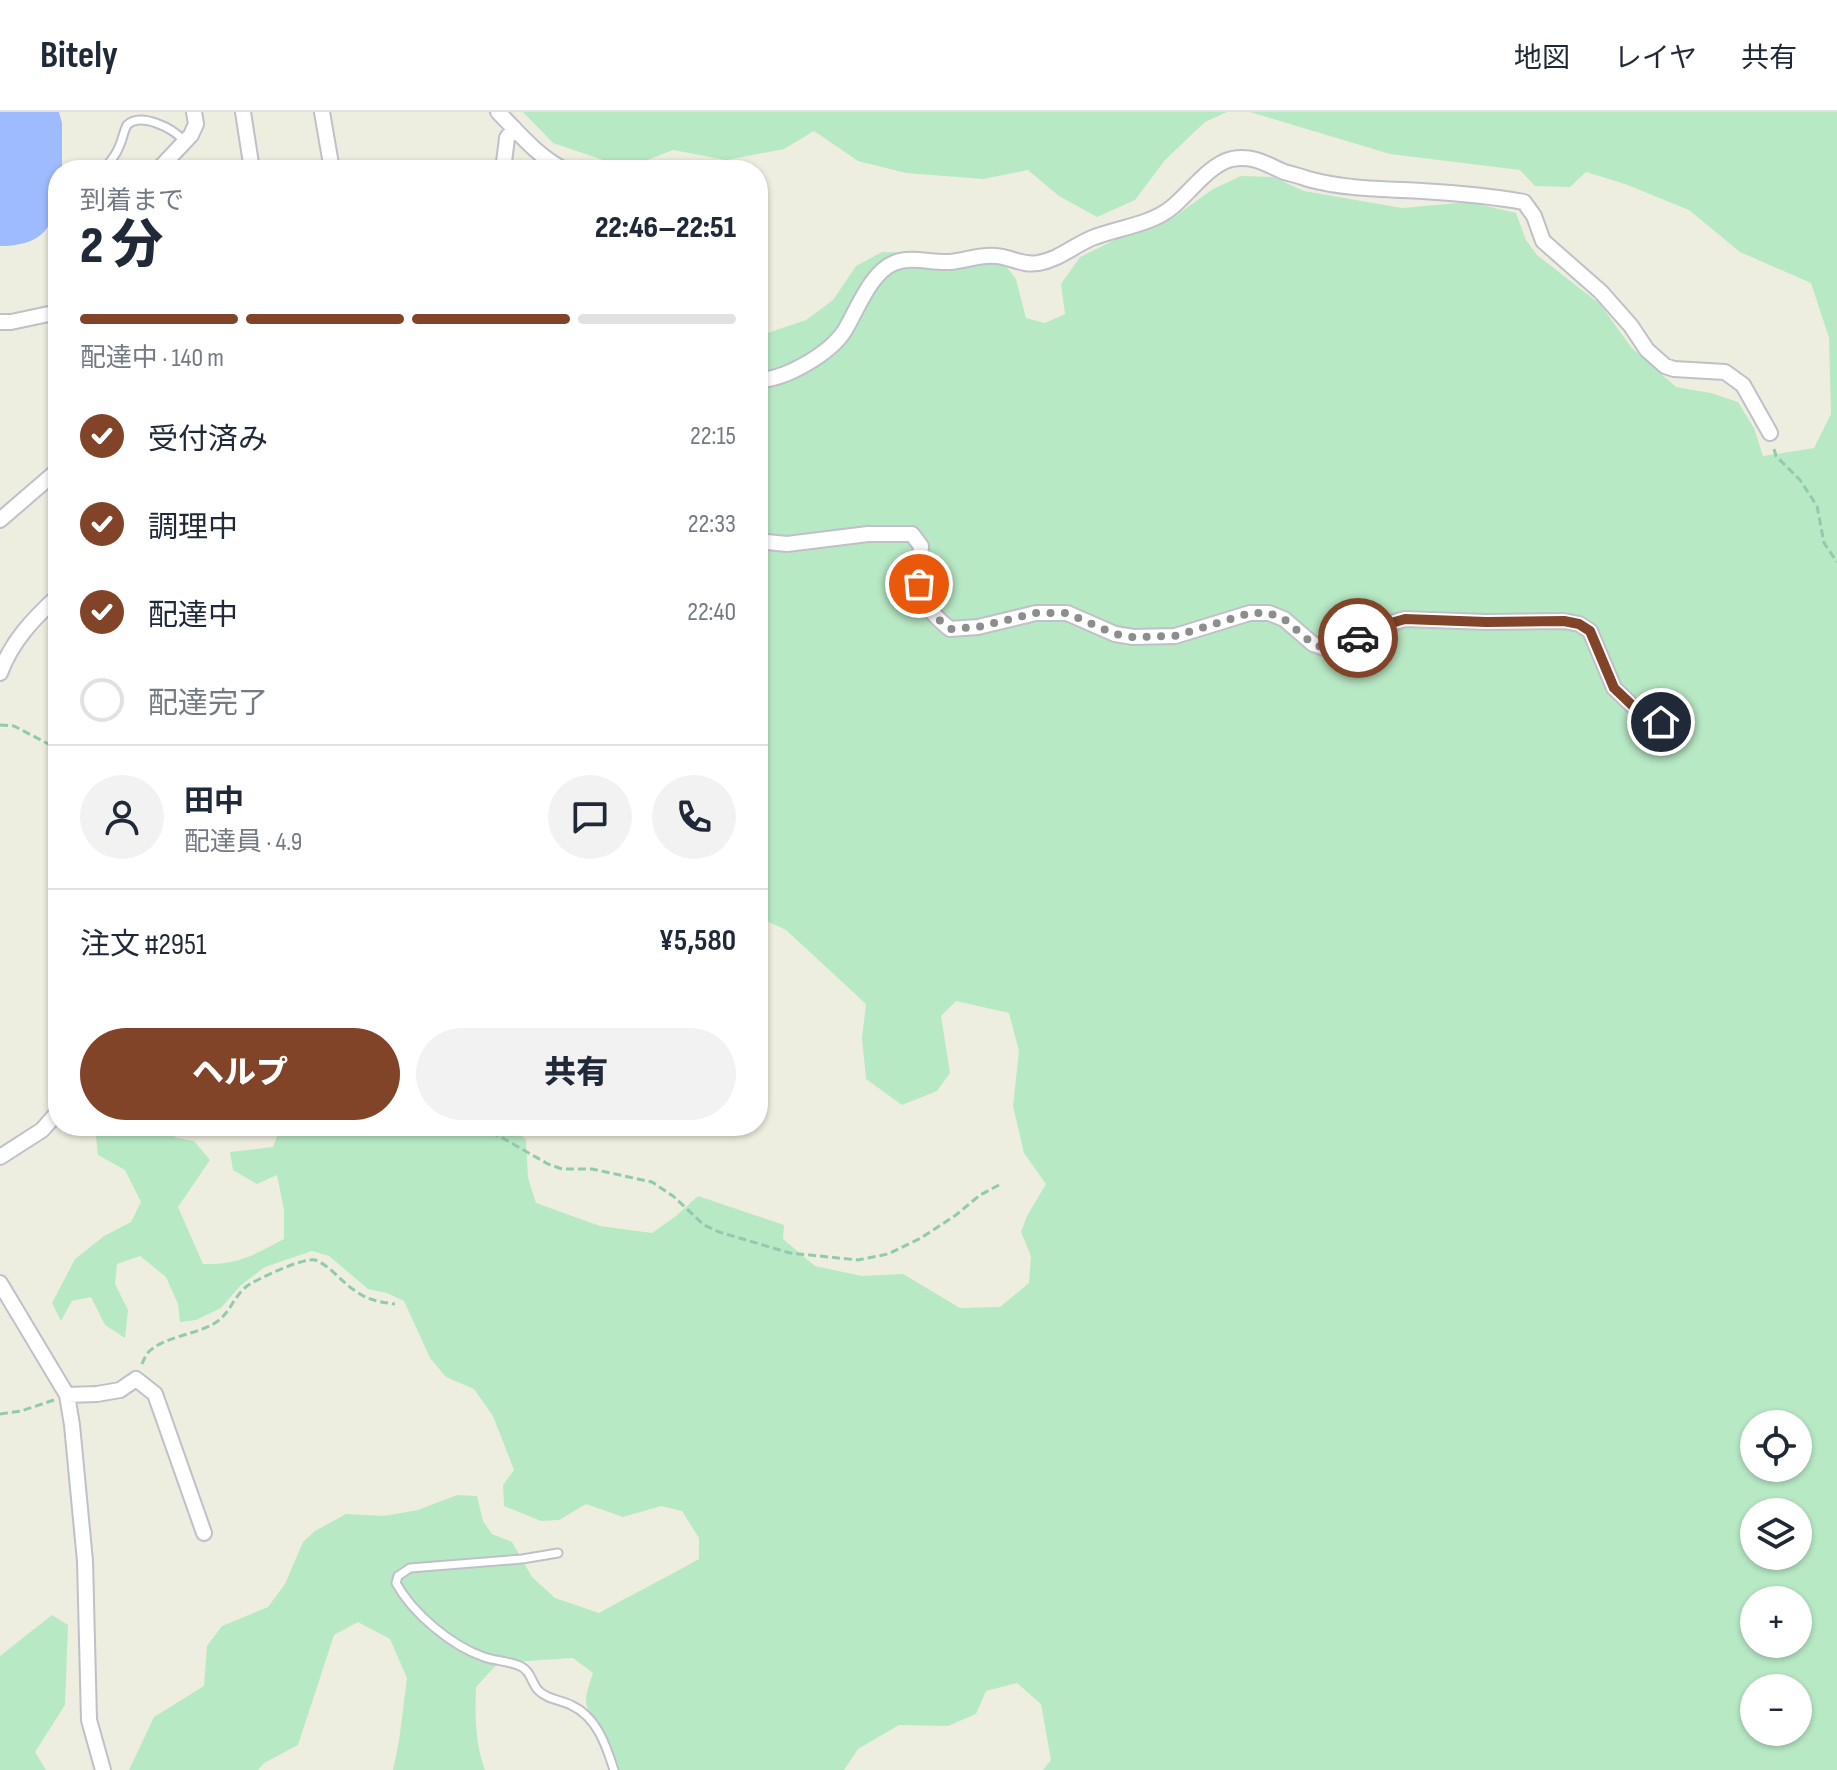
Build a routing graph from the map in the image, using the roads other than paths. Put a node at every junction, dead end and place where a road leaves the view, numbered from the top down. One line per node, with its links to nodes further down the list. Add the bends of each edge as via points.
1 (194, 112): 6 (street, via 196,124)
2 (243, 112): 9 (street)
3 (322, 112): 10 (street)
4 (498, 112): 5 (street)
5 (514, 128): 11 (street); 12 (street)
6 (184, 141): 7 (lane, via 154,117 138,116 128,123); 8 (street)
7 (111, 160)
8 (167, 160)
9 (250, 160)
10 (330, 160)
11 (504, 160)
12 (547, 160)
13 (48, 314): 14 (street)
14 (0, 322)
15 (768, 379): 16 (street, via 814,360 843,334 877,275 893,263 986,255 1033,264 1052,260 1090,239 1171,209 1231,159 1256,159 1314,180 1368,189 1524,202 1543,241 1601,292 1647,350 1674,369 1725,372 1743,385)
16 (1770, 433)
17 (48, 479): 18 (street)
18 (0, 520)
19 (768, 543): 22 (street, via 912,534 921,546 924,604 950,629 1036,613 1067,613 1115,634 1175,636 1250,613 1269,613 1313,644 1333,651 1405,619 1579,624 1590,631 1614,688)
20 (48, 605): 21 (street, via 18,637)
21 (0, 673)
22 (1661, 722)
23 (48, 1123): 24 (street)
24 (0, 1157)
25 (0, 1283): 26 (street)
26 (67, 1395): 27 (street, via 120,1390 136,1379 155,1394); 29 (street, via 85,1561 89,1720)
27 (204, 1533)
28 (558, 1553): 30 (lane, via 410,1568 396,1583 404,1598 457,1645 527,1670 539,1690 583,1712 605,1742)
29 (103, 1770)
30 (614, 1770)

